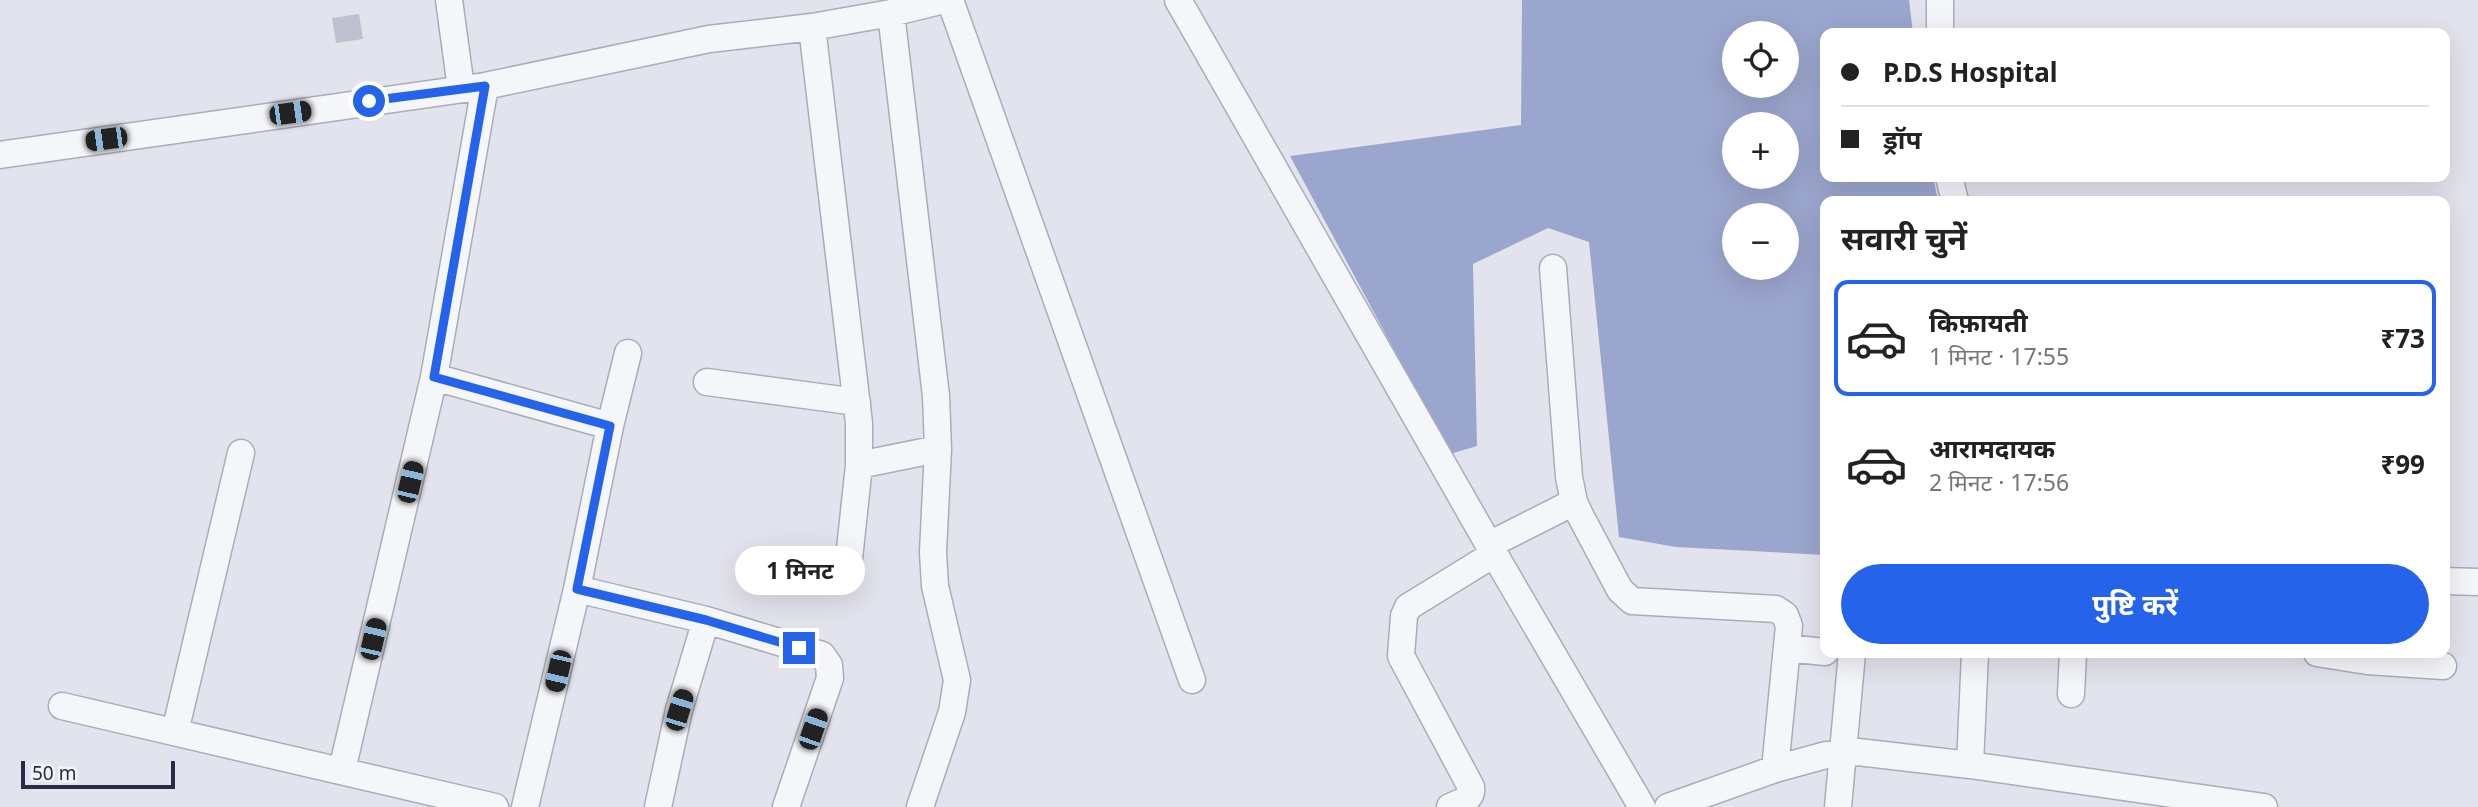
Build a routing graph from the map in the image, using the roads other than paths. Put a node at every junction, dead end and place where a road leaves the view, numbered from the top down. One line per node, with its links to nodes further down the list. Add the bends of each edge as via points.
1 (449, 0): 9 (street)
2 (944, 0): 6 (street)
3 (950, 0): 34 (street)
4 (1178, 0): 21 (street)
5 (1940, 0): 8 (street)
6 (891, 13): 7 (street); 17 (street)
7 (812, 27): 9 (street, via 709,39); 15 (street)
8 (1940, 28)
9 (473, 87): 10 (street); 13 (street)
10 (0, 155)
11 (1553, 268): 20 (street)
12 (628, 354): 16 (street)
13 (434, 377): 16 (street); 41 (street)
14 (707, 382): 15 (street)
15 (857, 402): 19 (street)
16 (610, 426): 25 (street)
17 (939, 449): 19 (street); 47 (street, via 934,586 957,680 952,712)
18 (241, 453): 37 (street)
19 (859, 465): 22 (street)
20 (1574, 502): 21 (street); 27 (street, via 1625,596 1632,601 1776,608 1789,626)
21 (1492, 550): 48 (street, via 1408,607 1404,616 1401,656 1471,787 1469,798); 49 (street)
22 (848, 568)
23 (2450, 581): 24 (street)
24 (2478, 582)
25 (577, 589): 26 (street); 44 (street)
26 (706, 620): 45 (street); 46 (street, via 822,655 829,665 830,678)
27 (1787, 649): 28 (street); 40 (street)
28 (1820, 651)
29 (1840, 658): 38 (street)
30 (1975, 658): 39 (street)
31 (2073, 658): 35 (street)
32 (2350, 658): 33 (street)
33 (2443, 666)
34 (1192, 680)
35 (2071, 694)
36 (62, 706): 37 (street)
37 (175, 732): 41 (street)
38 (1843, 752): 39 (street); 40 (street); 51 (street)
39 (1970, 765): 42 (street)
40 (1775, 769): 50 (street)
41 (342, 771): 43 (street)
42 (2198, 802): 52 (street)
43 (495, 807)
44 (525, 807)
45 (657, 807)
46 (786, 807)
47 (920, 807)
48 (1450, 807)
49 (1642, 807)
50 (1668, 807)
51 (1838, 807)
52 (2264, 807)

